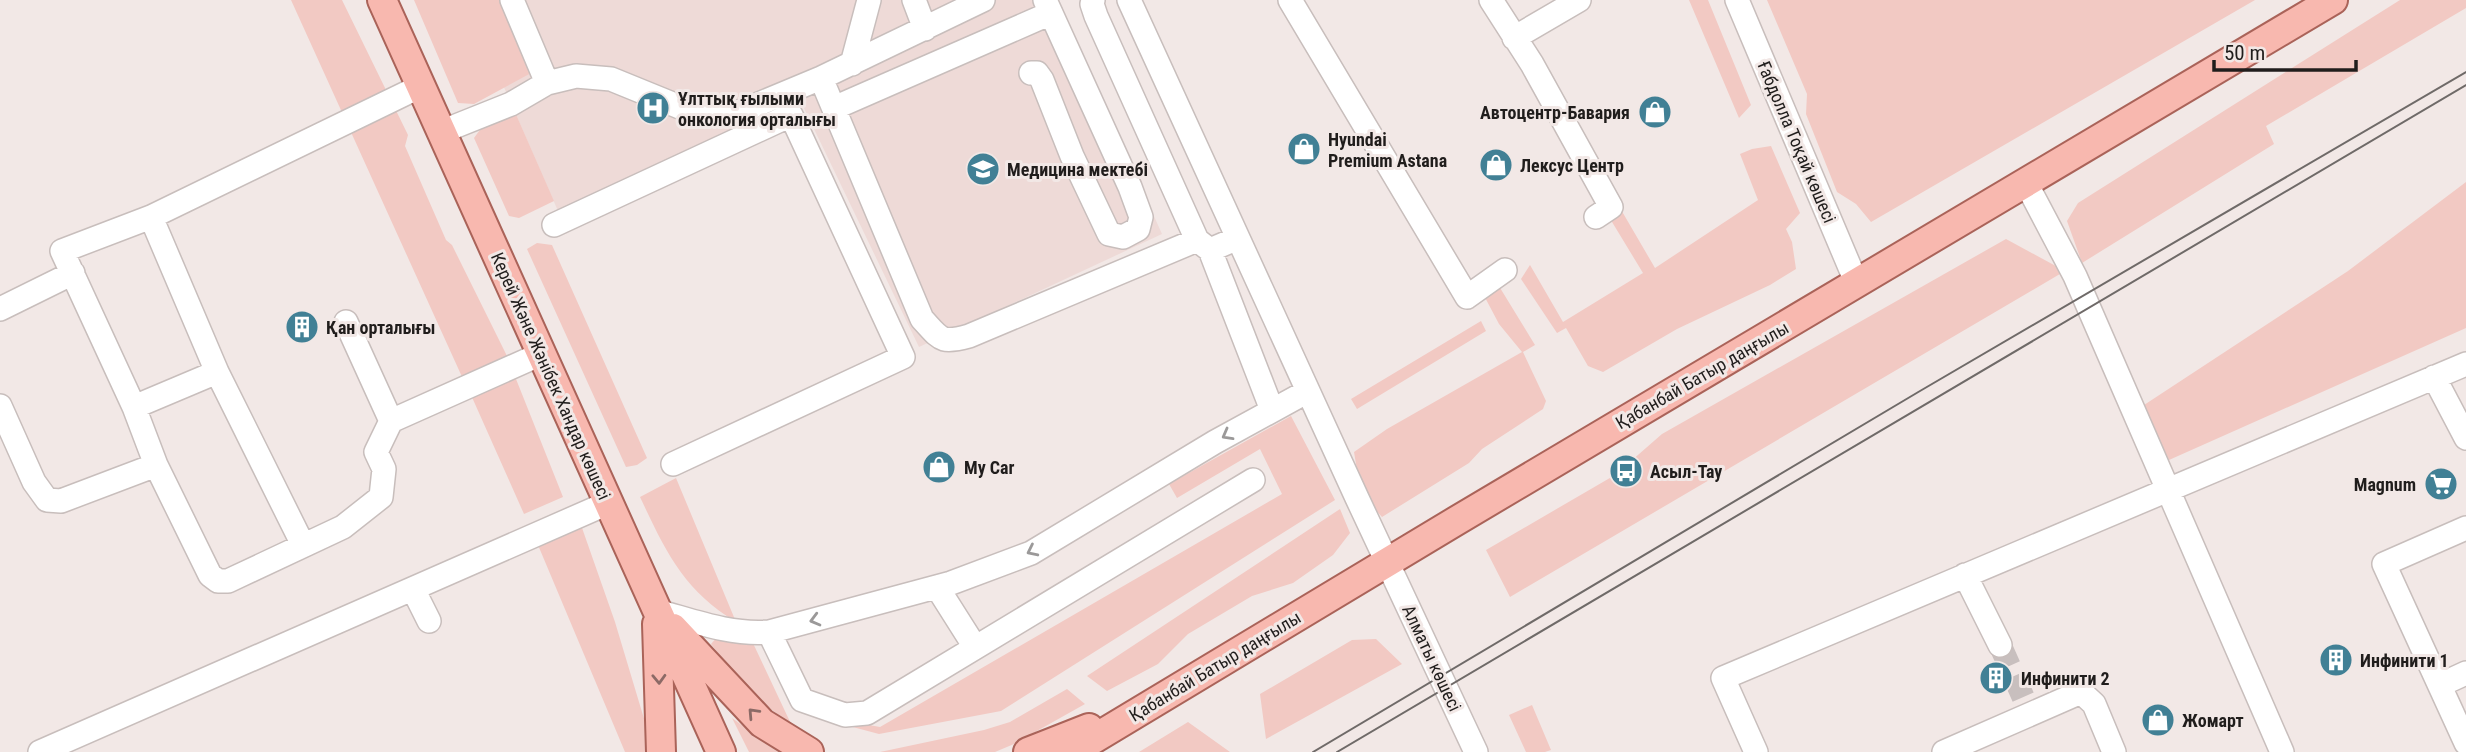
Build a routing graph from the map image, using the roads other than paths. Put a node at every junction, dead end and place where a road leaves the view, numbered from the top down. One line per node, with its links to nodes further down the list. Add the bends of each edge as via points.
1 (382, 0): 20 (main road, Керей Және Жәнібек Хандар көшесі)
2 (512, 0): 19 (street)
3 (869, 0): 16 (street)
4 (914, 0): 14 (street)
5 (983, 0): 14 (street)
6 (1093, 0): 29 (street, via 1096,16)
7 (1129, 0): 28 (street, Алматы көшесі)
8 (1290, 0): 31 (street, via 1467,297)
9 (1491, 0): 15 (street)
10 (1579, 0): 15 (street)
11 (1737, 0): 33 (street, Ғабдолла Тоқай көшесі)
12 (2333, 0): 23 (main road, Қабанбай Батыр даңғылы)
13 (1048, 6): 21 (street); 27 (street, via 1141,217 1138,229 1123,237)
14 (925, 29): 16 (street)
15 (1514, 38): 24 (street)
16 (852, 64): 18 (street)
17 (1031, 73): 27 (street, via 1042,80)
18 (821, 78): 19 (street, via 742,111 714,116 692,112 611,79 576,76); 21 (street)
19 (547, 83): 22 (street)
20 (421, 86): 22 (main road, Керей Және Жәнібек Хандар көшесі); 25 (street)
21 (834, 108): 30 (street, via 922,319 940,338 951,341 969,336)
22 (441, 132): 36 (main road, Керей Және Жәнібек Хандар көшесі)
23 (2026, 183): 33 (main road, Қабанбай Батыр даңғылы); 49 (street, via 2075,276)
24 (1611, 208)
25 (151, 217): 32 (street, via 62,251); 38 (street)
26 (554, 225): 46 (street, via 792,115 903,357)
27 (1109, 234): 30 (street)
28 (1238, 238): 29 (street); 40 (street, Алматы көшесі)
29 (1203, 245): 30 (street); 43 (street)
30 (1140, 264)
31 (1505, 270)
32 (73, 273): 34 (street); 42 (street)
33 (1857, 284): 53 (main road, Қабанбай Батыр даңғылы)
34 (0, 309)
35 (346, 322): 44 (street)
36 (541, 354): 44 (street); 50 (main road, Керей Және Жәнібек Хандар көшесі)
37 (2466, 363): 39 (street)
38 (217, 372): 42 (street); 52 (street)
39 (2434, 377): 45 (street); 49 (street)
40 (1308, 391): 43 (street); 53 (street, Алматы көшесі)
41 (0, 406): 47 (street, via 34,482 47,500 61,501)
42 (134, 407): 47 (street)
43 (1272, 411): 55 (street, one-way to 55, via 1031,553)
44 (391, 421): 52 (street, via 376,452 384,469 381,497 344,527)
45 (2466, 438)
46 (673, 464)
47 (156, 465): 52 (street, via 210,575 218,581 228,581)
48 (1253, 480): 61 (street)
49 (2167, 489): 54 (street); 76 (street)
50 (608, 503): 56 (street); 57 (main road, Керей Және Жәнібек Хандар көшесі)
51 (2466, 528): 63 (street, via 2385,564)
52 (303, 545)
53 (1388, 563): 64 (main road, Қабанбай Батыр даңғылы); 72 (street, Алматы көшесі)
54 (1965, 575): 60 (street); 73 (street, via 1723,678)
55 (937, 587): 59 (street, one-way to 59); 61 (street)
56 (413, 589): 58 (street); 66 (street)
57 (657, 611): 59 (street, via 722,629); 67 (main road, one-way to 67); 68 (main road, Керей Және Жәнібек Хандар көшесі); 69 (main road, one-way to 57, via 762,723)
58 (429, 621)
59 (769, 632): 61 (street, via 802,700 845,715 867,713)
60 (2000, 645)
61 (975, 647)
62 (2466, 673): 63 (street)
63 (2440, 685): 65 (street)
64 (1151, 705): 70 (main road); 71 (main road, Қабанбай Батыр даңғылы)
65 (2466, 743)
66 (40, 752)
67 (661, 752)
68 (720, 752)
69 (809, 752)
70 (1028, 752)
71 (1072, 752)
72 (1476, 752)
73 (1756, 752)
74 (1944, 752): 75 (street, via 2027,706 2081,692 2094,704)
75 (2114, 752)
76 (2282, 752)

